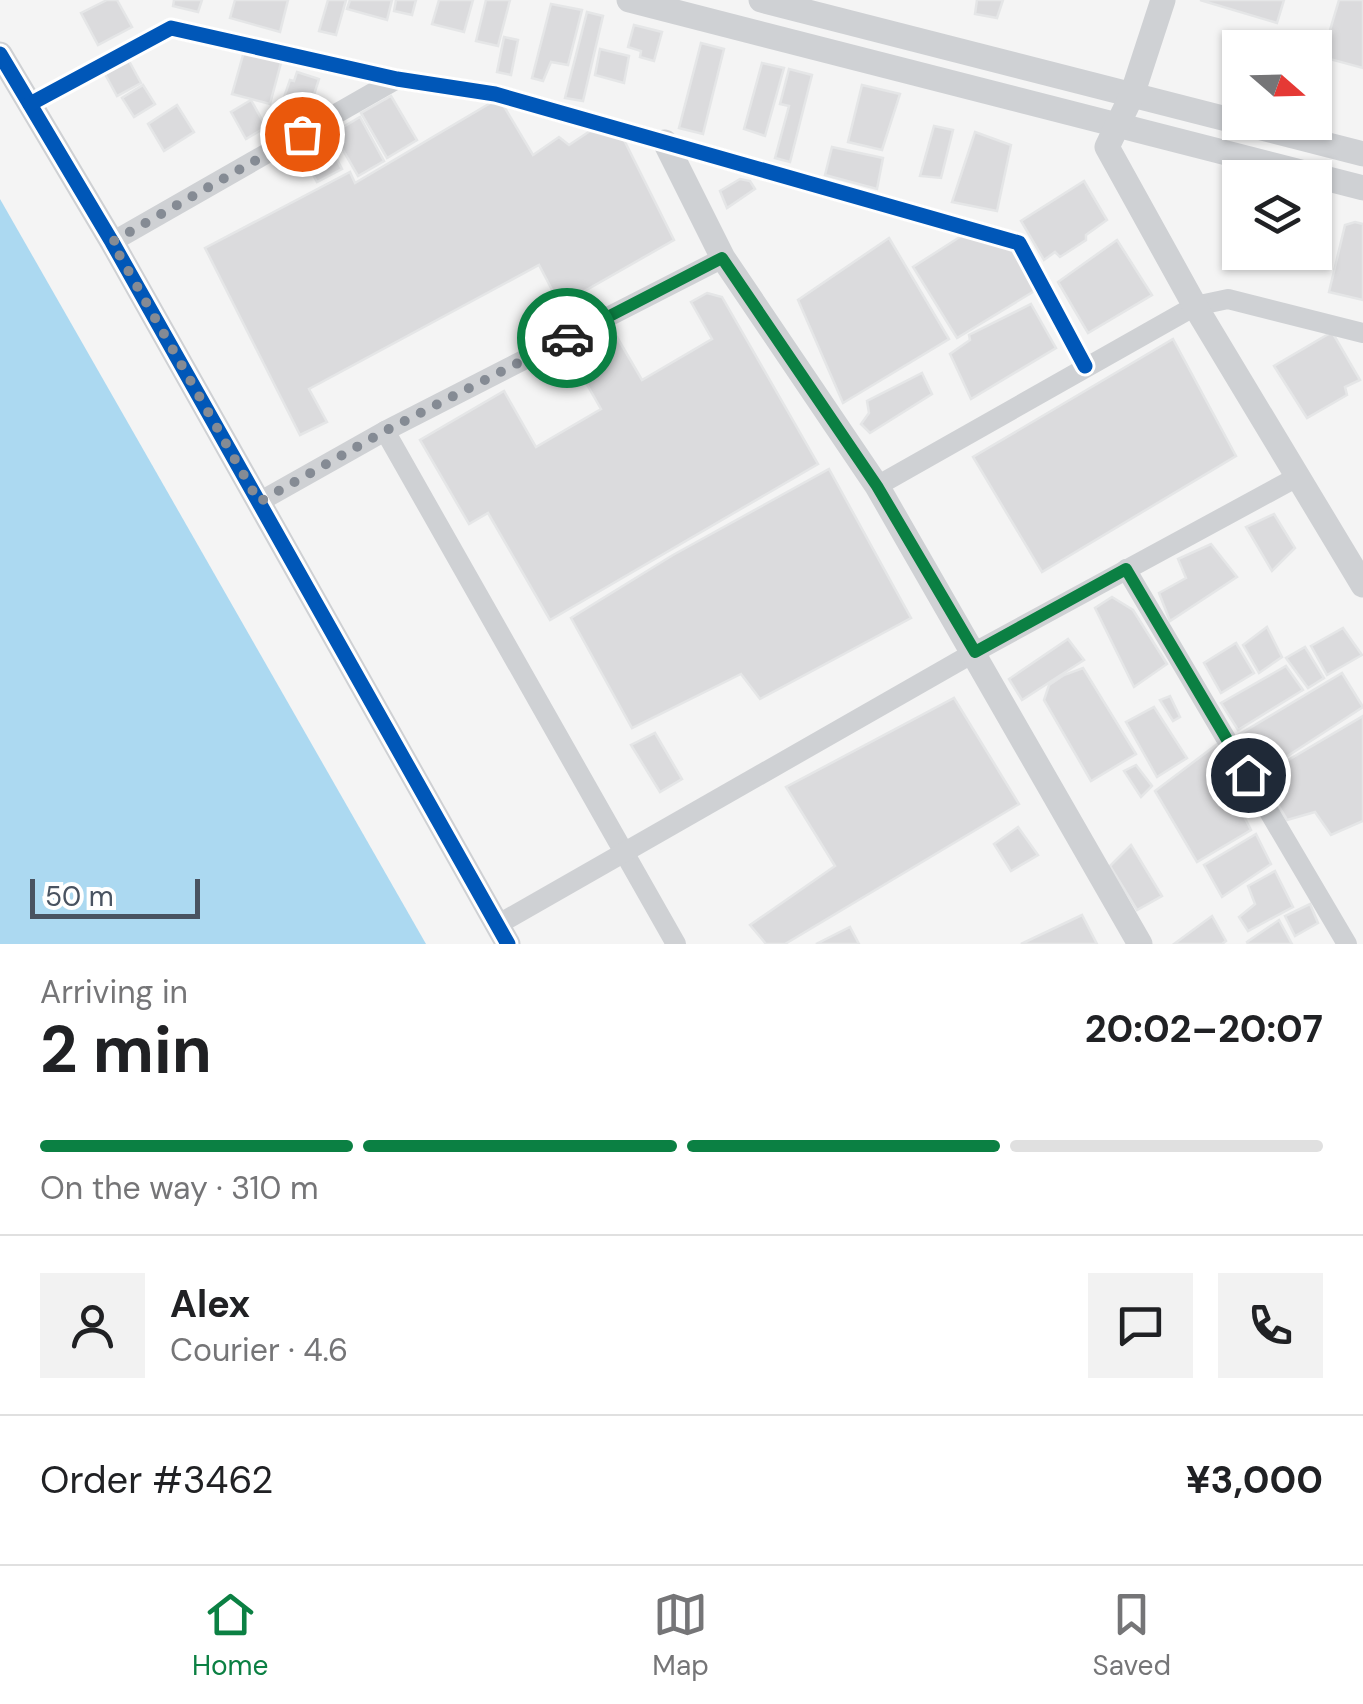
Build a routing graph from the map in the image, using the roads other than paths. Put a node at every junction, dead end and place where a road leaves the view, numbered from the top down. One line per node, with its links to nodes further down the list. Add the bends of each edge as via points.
1 (629, 0): 8 (street)
2 (761, 0): 6 (street)
3 (1163, 0): 6 (street)
4 (0, 54): 7 (street)
5 (397, 79): 7 (street, via 171,28); 9 (street, via 494,94); 12 (street)
6 (1132, 95): 8 (street); 10 (street)
7 (30, 104): 12 (street)
8 (1116, 124): 11 (street); 14 (street, via 1108,147)
9 (666, 142): 13 (street); 16 (street, via 1019,243)
10 (1363, 154)
11 (1363, 188)
12 (112, 242): 20 (street)
13 (722, 258): 17 (street); 19 (street)
14 (1195, 306): 15 (street, via 1228,298); 16 (street); 18 (street)
15 (1363, 333)
16 (1085, 366): 19 (street)
17 (385, 431): 20 (street); 24 (street)
18 (1299, 476): 21 (street); 22 (street)
19 (877, 486): 23 (street)
20 (259, 502): 25 (street)
21 (1126, 569): 23 (street); 28 (street)
22 (1363, 584)
23 (975, 652): 24 (street); 27 (street)
24 (624, 854): 25 (street); 26 (street)
25 (502, 934)
26 (676, 944)
27 (1140, 944)
28 (1348, 944)

